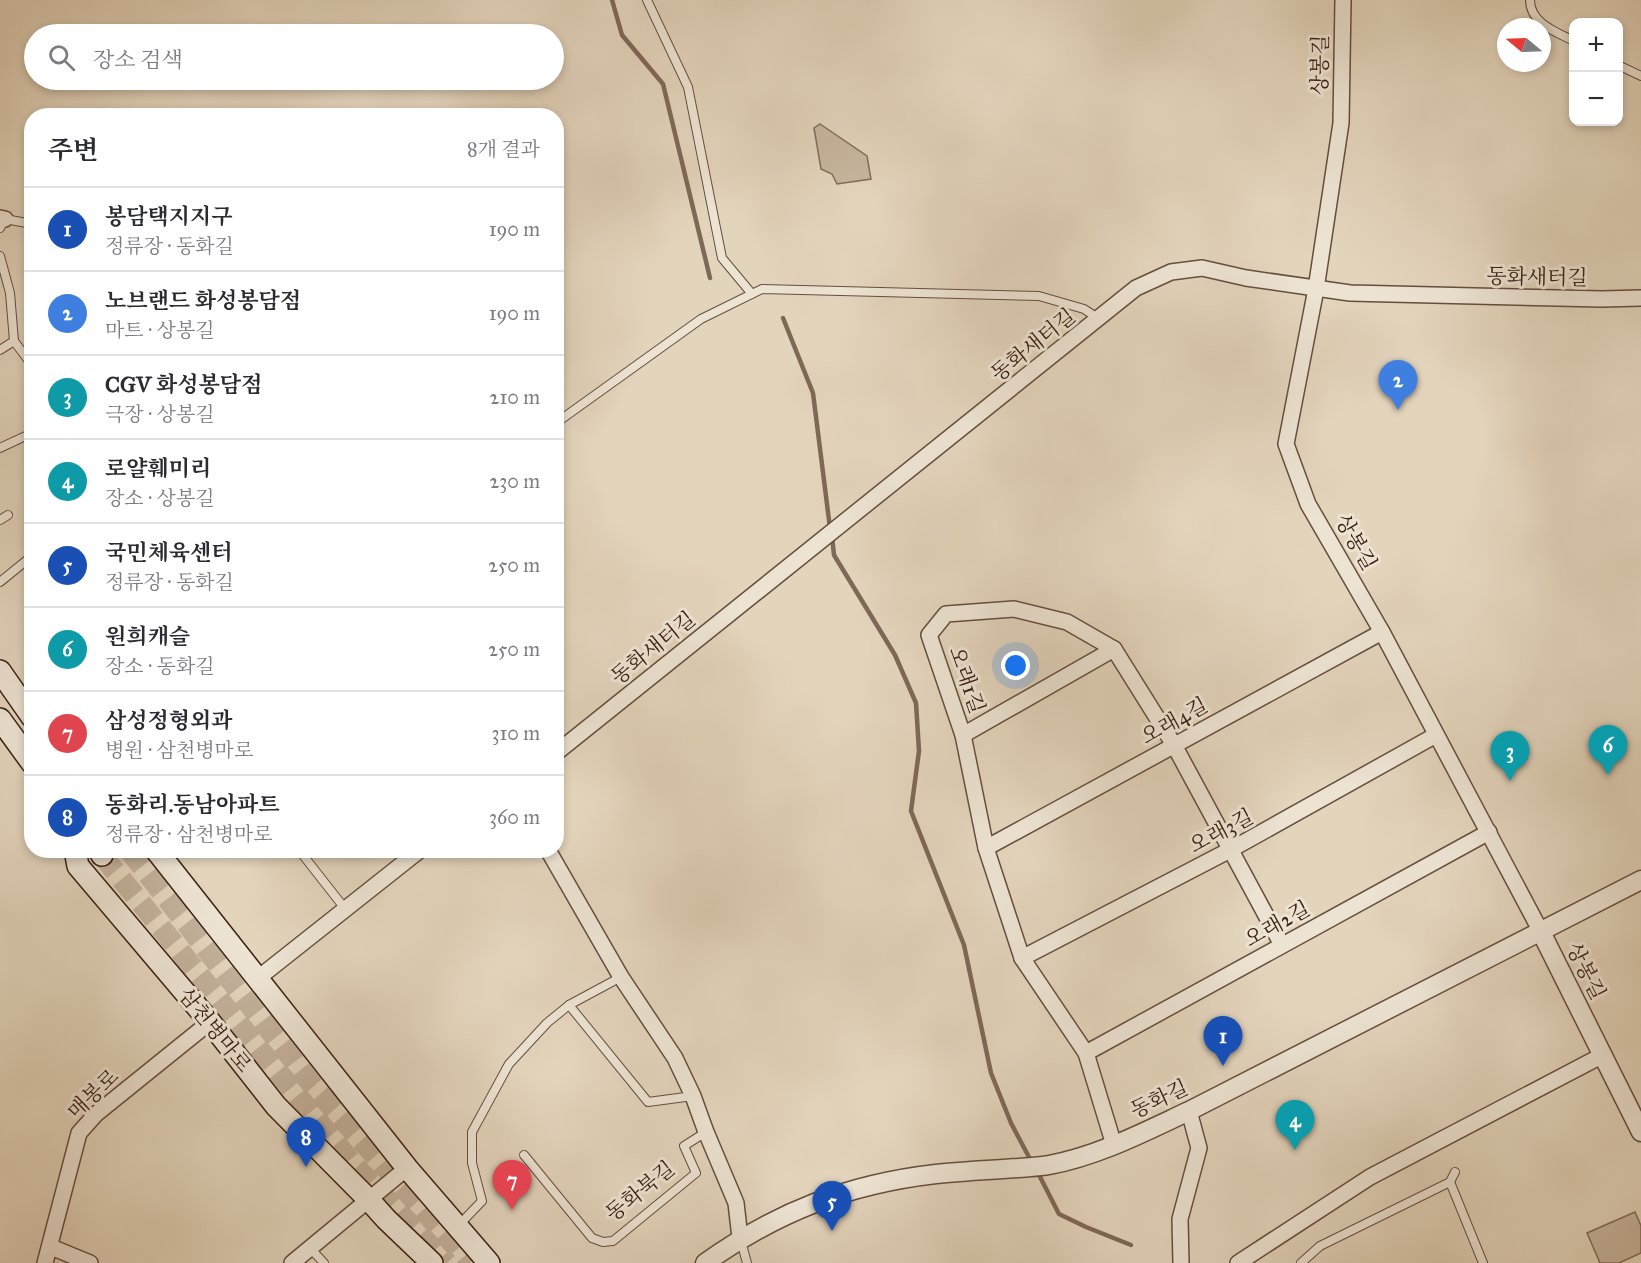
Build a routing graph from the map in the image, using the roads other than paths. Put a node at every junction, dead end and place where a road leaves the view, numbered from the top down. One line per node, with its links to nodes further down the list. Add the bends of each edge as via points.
1 (647, 0): 11 (lane, via 688,87 722,258)
2 (1343, 0): 10 (street, 상봉길, via 1341,123)
3 (1530, 0): 4 (lane, via 1530,9 1543,25)
4 (1569, 38)
5 (1623, 67): 6 (lane)
6 (1641, 76)
7 (2, 221): 8 (lane)
8 (24, 223)
9 (0, 256): 14 (lane, via 10,292)
10 (1316, 289): 12 (street, 동화새터길, via 1350,293); 13 (street, 동화새터길, via 1202,268 1171,272 1136,288); 24 (street, 상봉길, via 1286,444 1308,504)
11 (752, 294): 13 (lane, via 762,289 1039,296 1084,309); 17 (lane, via 701,320)
12 (1641, 298)
13 (1099, 319): 32 (street, 동화새터길)
14 (14, 341): 15 (lane); 16 (lane)
15 (0, 350)
16 (24, 354)
17 (564, 417)
18 (24, 438): 19 (lane)
19 (0, 448)
20 (8, 514): 21 (lane)
21 (0, 520)
22 (24, 562): 23 (lane)
23 (0, 582)
24 (1382, 632): 30 (street, 상봉길); 31 (street, 오래4길)
25 (1114, 649): 29 (street); 29 (street, 오래1길, via 1067,622 1014,609 946,614 929,635); 31 (street, 오래1길)
26 (0, 671): 27 (main road)
27 (24, 706)
28 (0, 719): 33 (main road)
29 (963, 735): 35 (street, 오래1길)
30 (1436, 735): 34 (street, 상봉길); 36 (street, 오래3길)
31 (1174, 745): 35 (street, 오래4길); 36 (street, 오래1길)
32 (564, 747)
33 (24, 752)
34 (1489, 832): 44 (street, 상봉길); 45 (street, 오래2길)
35 (986, 848): 46 (street, 오래1길)
36 (1230, 850): 45 (street, 오래1길); 46 (street, 오래3길)
37 (76, 858): 50 (main road, 삼천병마로, via 78,866)
38 (162, 858): 48 (main road)
39 (306, 858): 43 (lane)
40 (410, 858): 43 (street)
41 (553, 858): 47 (street)
42 (1641, 880): 44 (street, 동화길)
43 (346, 910): 48 (street)
44 (1540, 930): 52 (street, 상봉길); 54 (street, 동화길)
45 (1282, 945): 51 (street, 오래2길)
46 (1023, 958): 51 (street, 오래1길)
47 (621, 977): 49 (lane); 53 (street, via 675,1058)
48 (257, 979): 59 (main road)
49 (569, 1005): 53 (lane, via 648,1102); 63 (lane, via 509,1064 472,1132 472,1163 482,1201)
50 (210, 1022): 62 (main road, 삼천병마로, via 276,1106); 65 (street, 매봉로, via 96,1114 79,1133)
51 (1086, 1053): 57 (street, 오래1길)
52 (1603, 1055): 56 (street, 상봉길); 76 (street, via 1370,1177)
53 (693, 1096): 55 (street)
54 (1189, 1111): 57 (street, 동화길); 75 (street, via 1198,1148 1180,1219)
55 (706, 1132): 58 (lane, 동화북길, via 684,1146 696,1173 613,1241 592,1238); 64 (street, via 736,1203)
56 (1641, 1132)
57 (1114, 1145): 64 (street, 동화길, via 1046,1166 887,1181 811,1203)
58 (524, 1155)
59 (407, 1168): 62 (street); 63 (main road)
60 (1455, 1172): 61 (lane)
61 (1450, 1182): 77 (lane, via 1320,1246); 78 (lane)
62 (369, 1200): 66 (street); 71 (main road, 삼천병마로)
63 (458, 1226): 72 (main road)
64 (740, 1238): 73 (street, 동화길); 74 (lane)
65 (51, 1247): 67 (street, 매봉로); 68 (street)
66 (309, 1247): 69 (street); 70 (lane)
67 (45, 1263)
68 (90, 1263)
69 (292, 1263)
70 (324, 1263)
71 (432, 1263)
72 (489, 1263)
73 (705, 1263)
74 (747, 1263)
75 (1181, 1263)
76 (1238, 1263)
77 (1301, 1263)
78 (1483, 1263)

